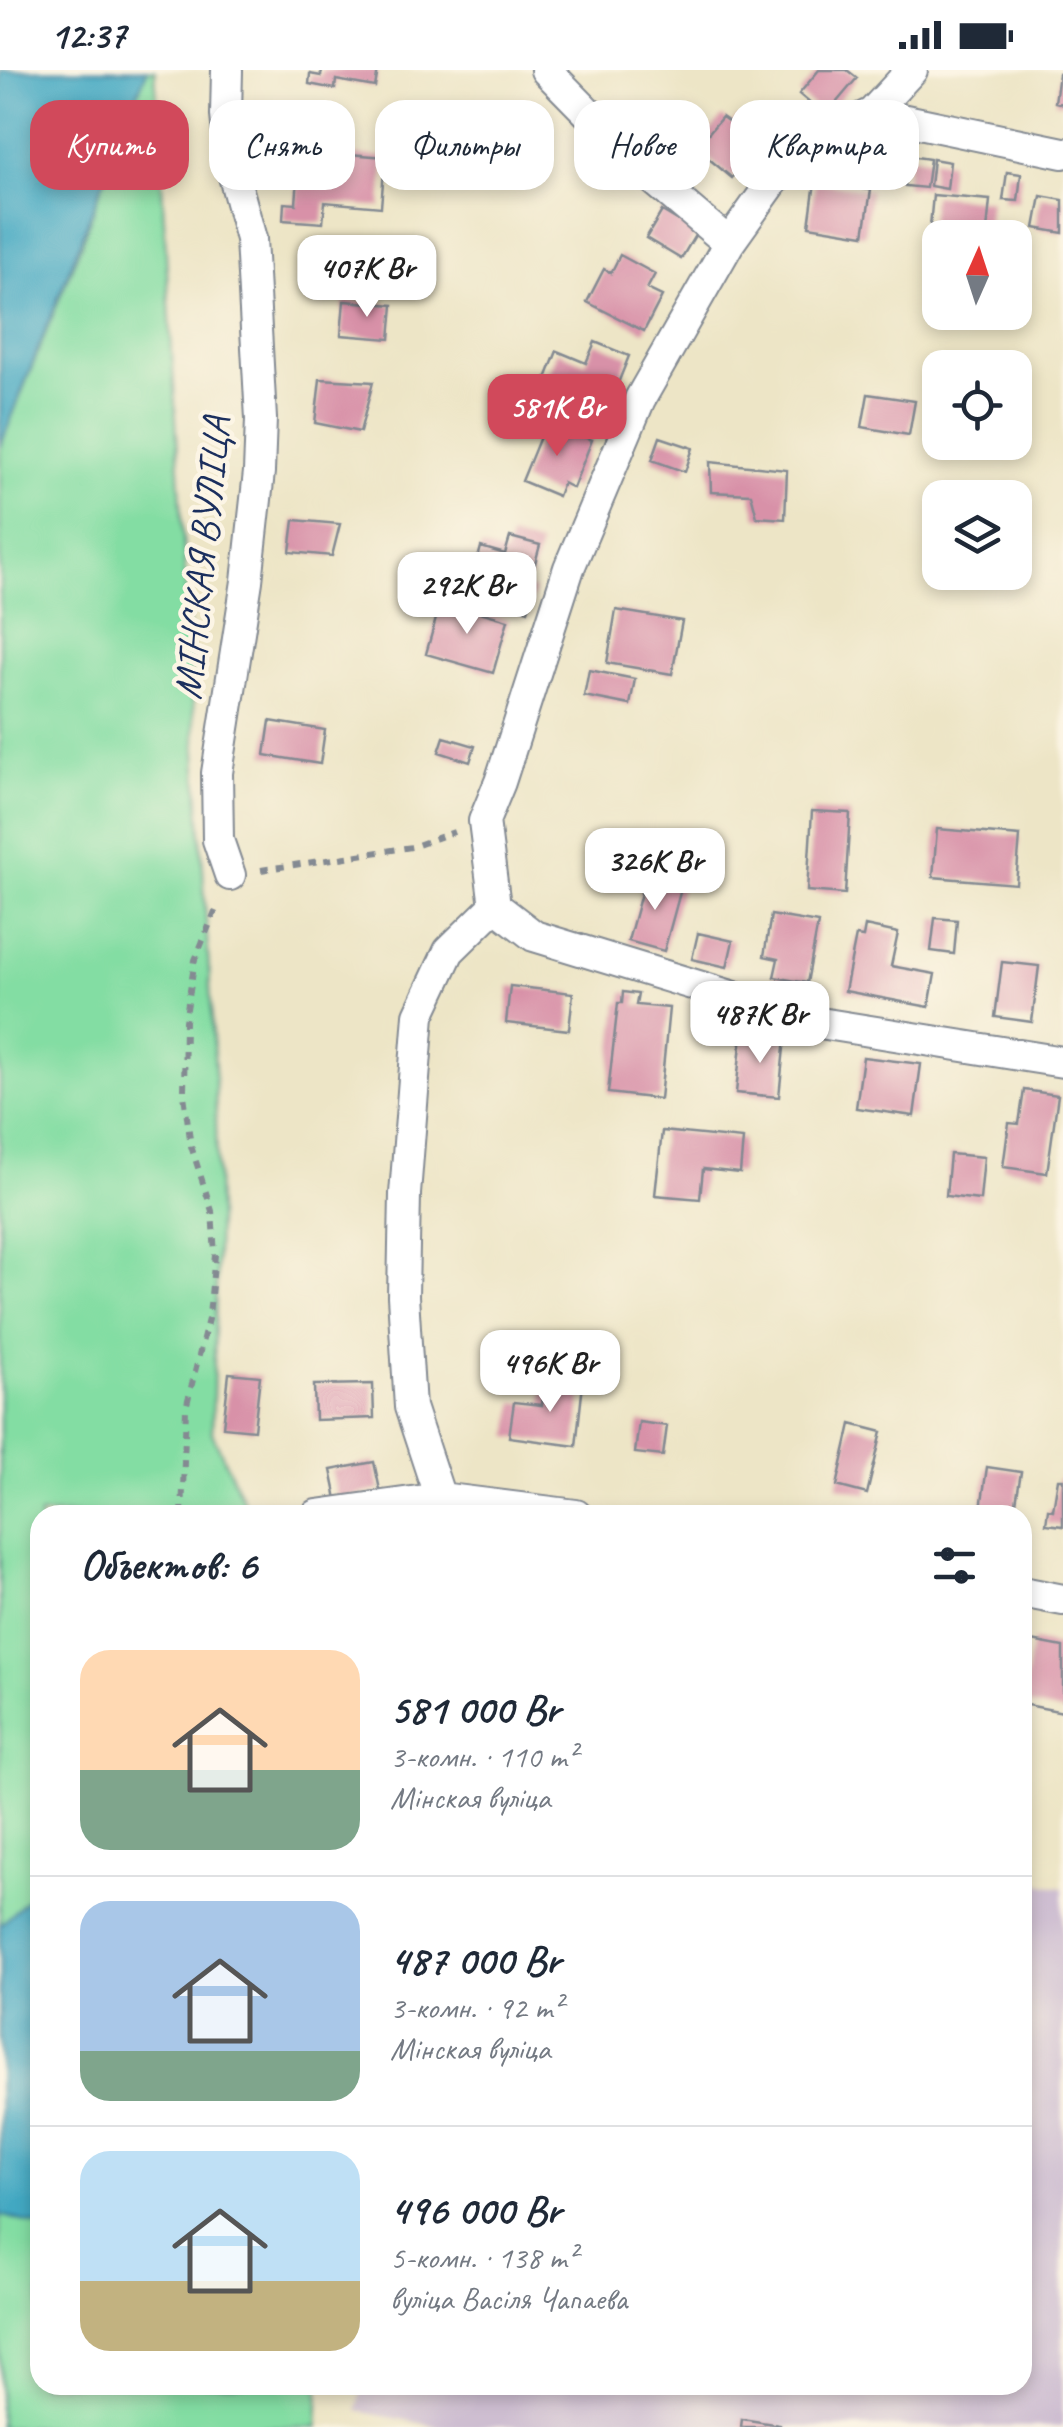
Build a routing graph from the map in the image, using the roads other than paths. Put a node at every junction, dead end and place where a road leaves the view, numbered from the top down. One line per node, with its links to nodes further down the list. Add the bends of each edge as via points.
1 (227, 70): 9 (street, МІНСКАЯ ВУЛІЦА, via 232,165 250,239 260,419 247,581 216,774 218,840)
2 (546, 70): 8 (street, via 652,178)
3 (912, 70): 4 (street)
4 (884, 100)
5 (919, 123): 6 (street)
6 (1063, 153)
7 (767, 190): 8 (street)
8 (729, 243): 10 (street, via 640,399 569,568 484,821)
9 (230, 875)
10 (495, 906): 11 (street, via 534,936 820,1023); 12 (street, via 434,977 420,1015 411,1107 403,1296 410,1407)
11 (1063, 1062)
12 (440, 1498): 13 (street); 14 (street)
13 (389, 1505)
14 (496, 1505)
15 (1032, 1594): 16 (street)
16 (1063, 1600)

